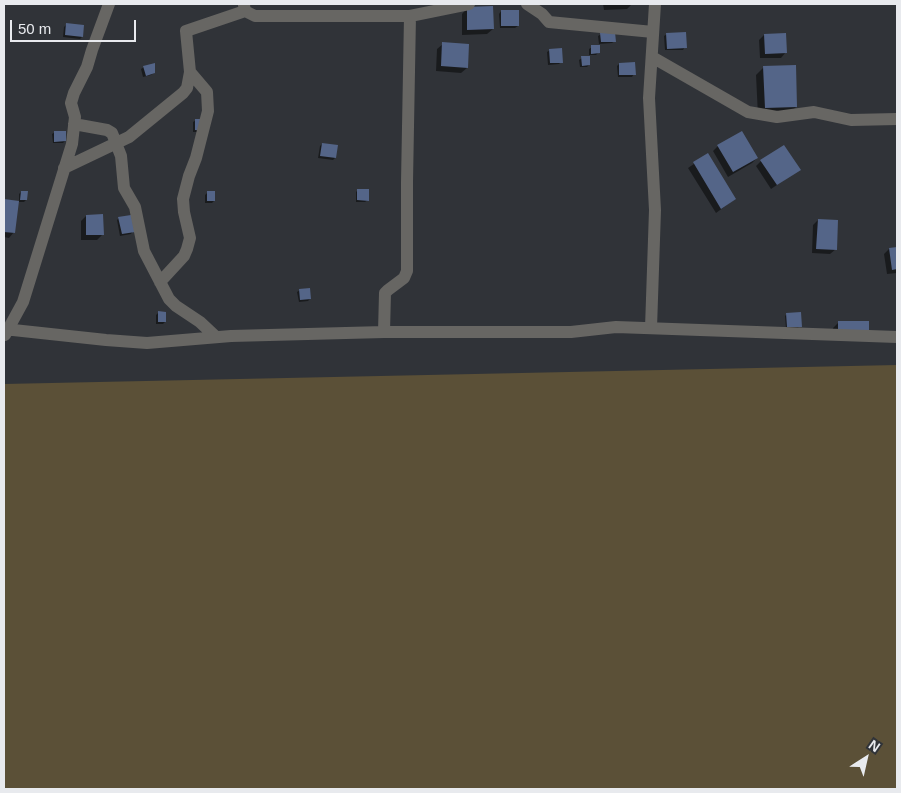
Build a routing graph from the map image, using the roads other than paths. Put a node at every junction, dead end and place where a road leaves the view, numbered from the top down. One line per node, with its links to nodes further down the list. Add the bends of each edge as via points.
1 (109, 4): 12 (street, via 88,67 71,103)
2 (469, 4): 7 (street)
3 (528, 4): 8 (street, via 549,22)
4 (655, 4): 8 (street)
5 (243, 6): 6 (street, via 255,16); 10 (street, via 186,30)
6 (382, 9): 7 (street)
7 (410, 16): 18 (street, via 407,270 404,278 385,293)
8 (653, 32): 9 (street)
9 (652, 58): 11 (street, via 748,112 777,117 814,112 851,120); 16 (street, via 649,98 655,240)
10 (190, 72): 13 (street, via 183,93 129,137); 15 (street, via 207,92 208,111 183,199 190,238 184,256)
11 (897, 119)
12 (74, 124): 13 (street, via 106,130); 14 (street)
13 (116, 142): 14 (street); 15 (street, via 121,156 124,188 135,207 142,246)
14 (64, 168): 17 (street, via 23,302)
15 (160, 282): 19 (street, via 176,306)
16 (651, 328): 18 (street, via 504,333); 20 (street)
17 (5, 332): 19 (street, via 147,342)
18 (384, 332): 19 (street)
19 (216, 337)
20 (897, 337)

